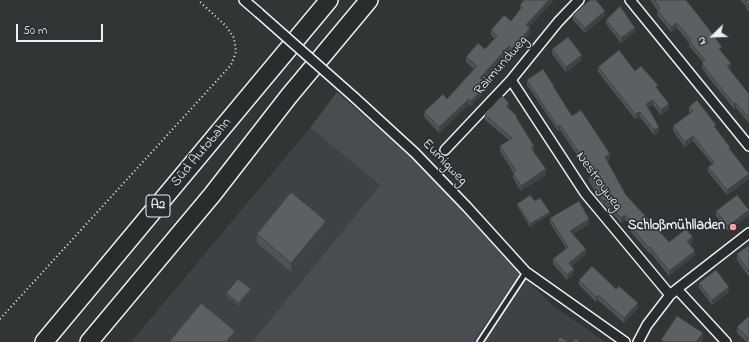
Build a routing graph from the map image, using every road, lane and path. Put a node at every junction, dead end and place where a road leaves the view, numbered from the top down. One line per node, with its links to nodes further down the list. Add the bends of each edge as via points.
1 (198, 0): 13 (path, via 226,26 234,38 236,52 231,65)
2 (244, 0): 11 (street, Eumigweg, bridge, via 415,153)
3 (329, 0): 14 (highway, Süd Autobahn / A2)
4 (369, 0): 15 (highway, A2, via 289,96 212,195)
5 (579, 0): 7 (street, Raimundweg)
6 (630, 0): 8 (street)
7 (511, 80): 9 (street, Raimundweg); 12 (street, Nestroyweg, via 585,193)
8 (749, 146)
9 (446, 150)
10 (749, 233): 12 (street)
11 (526, 272): 16 (lane); 17 (street, Eumigweg)
12 (674, 292): 18 (street, via 647,325); 19 (street, Nestroyweg)
13 (0, 319)
14 (44, 342)
15 (89, 342)
16 (480, 342)
17 (625, 342)
18 (638, 342)
19 (726, 342)

